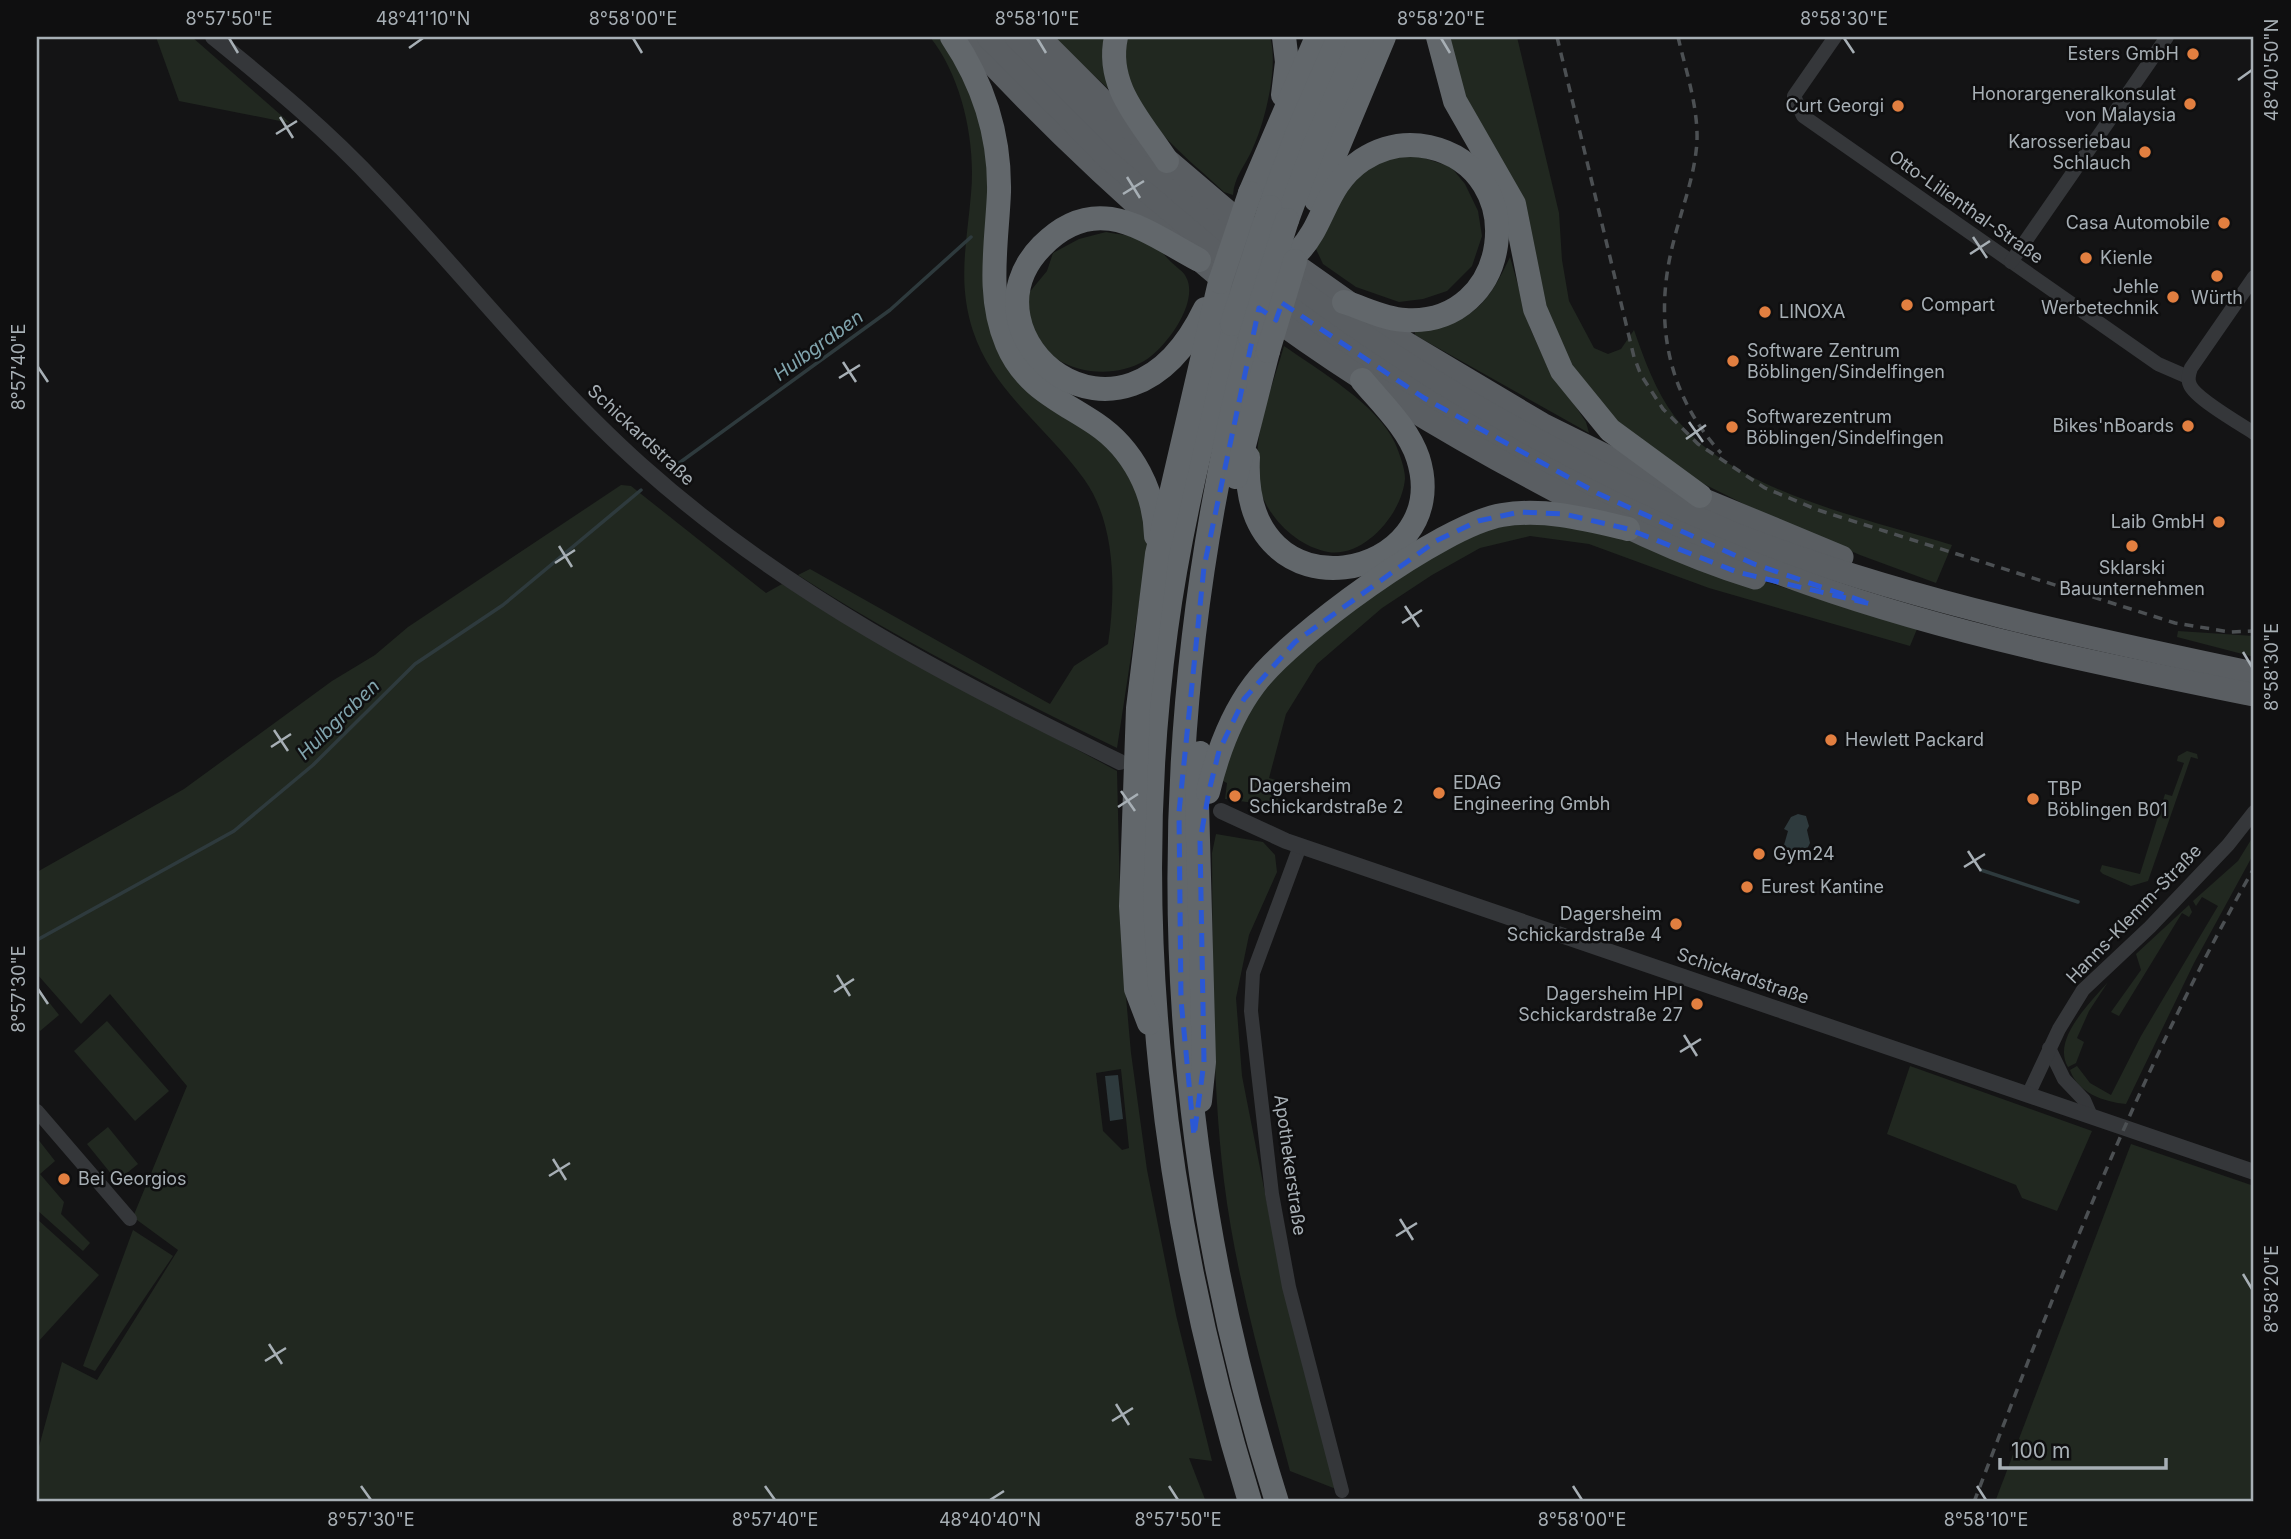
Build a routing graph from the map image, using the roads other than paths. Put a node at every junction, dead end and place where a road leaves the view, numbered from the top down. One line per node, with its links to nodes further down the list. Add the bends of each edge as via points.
1 (212, 37): 35 (street, Schickardstraße, via 334,141 581,407 711,524 785,579 879,638)
2 (952, 37): 30 (highway, via 978,84 995,142 999,188 994,282 1007,345 1041,390 1096,424 1125,450 1149,494)
3 (967, 37): 19 (highway, via 1083,157)
4 (988, 37): 32 (highway, via 1080,132 1168,212 1288,307 1388,376 1489,437 1634,511 1754,564)
5 (1016, 37): 31 (highway, via 1101,124 1199,211 1309,297 1408,365 1511,427 1641,492 1760,544)
6 (1039, 37): 17 (highway)
7 (1116, 37): 17 (highway, via 1119,86)
8 (1284, 37): 16 (highway, via 1287,62)
9 (1317, 37): 16 (highway)
10 (1339, 37): 18 (highway, via 1297,134)
11 (1362, 37): 18 (highway, via 1315,144)
12 (1384, 37): 18 (highway)
13 (1438, 37): 28 (highway, via 1455,101 1514,204 1535,309 1562,372 1610,430)
14 (1835, 37): 20 (street, Otto-Lilienthal-Straße, via 1794,96 1799,112)
15 (2167, 37): 20 (street)
16 (1282, 115): 18 (highway)
17 (1167, 161): 22 (highway)
18 (1288, 229): 22 (highway, via 1323,207 1363,159 1384,149 1412,145 1446,152 1470,168 1487,190 1496,214 1496,254 1482,284 1462,304 1436,316 1408,320); 23 (highway, bridge); 23 (highway, bridge); 23 (highway, bridge, via 1220,282)
19 (1199, 260): 23 (highway, via 1140,225 1104,218 1083,220 1055,234 1031,260 1021,286 1020,317 1031,348 1050,370 1079,386 1106,390 1135,385 1161,369 1190,337); 25 (highway)
20 (2011, 262): 24 (street, Otto-Lilienthal-Straße, via 2166,369)
21 (2254, 277): 24 (street)
22 (1344, 302): 28 (highway, via 1542,424 1649,477)
23 (1234, 326): 26 (highway); 30 (highway, via 1196,380); 41 (highway, via 1187,505 1161,672 1151,861); 45 (highway, via 1224,456 1204,567 1179,811 1181,989)
24 (2188, 377): 27 (street, via 2193,389)
25 (1362, 380): 26 (highway, via 1414,447 1422,485 1410,527 1390,550 1362,565 1336,569 1306,564 1278,547 1264,531 1248,491); 29 (highway, via 1479,450)
26 (1250, 420): 38 (highway, via 1227,523 1209,647 1197,803)
27 (2254, 433)
28 (1700, 496): 31 (highway, via 1879,571)
29 (1628, 529): 32 (highway, via 1759,579); 38 (highway, via 1564,514 1499,515 1436,541 1352,600 1273,662 1244,699 1216,760)
30 (1157, 554): 41 (highway, via 1138,708 1131,880 1136,989)
31 (1895, 588): 33 (highway, via 2066,633)
32 (1871, 604): 34 (highway, via 2057,654)
33 (2254, 673)
34 (2254, 695)
35 (1120, 762)
36 (1221, 811): 39 (street, Schickardstraße)
37 (2254, 812): 40 (street, Hanns-Klemm-Straße, via 2158,918 2083,990)
38 (1200, 841): 45 (highway, via 1204,1062)
39 (1300, 845): 42 (street, Schickardstraße); 48 (street, Apothekerstraße, via 1254,973 1251,1011 1272,1194 1289,1287)
40 (2049, 1048): 42 (street, Hanns-Klemm-Straße); 44 (street, via 2064,1079 2084,1100)
41 (1158, 1051): 49 (highway, via 1192,1277 1221,1404)
42 (2028, 1095): 44 (street, Schickardstraße)
43 (37, 1111): 47 (street)
44 (2091, 1116): 46 (street, Schickardstraße)
45 (1194, 1136): 50 (highway, via 1220,1284)
46 (2254, 1172)
47 (130, 1219)
48 (1342, 1491)
49 (1250, 1502)
50 (1277, 1502)

